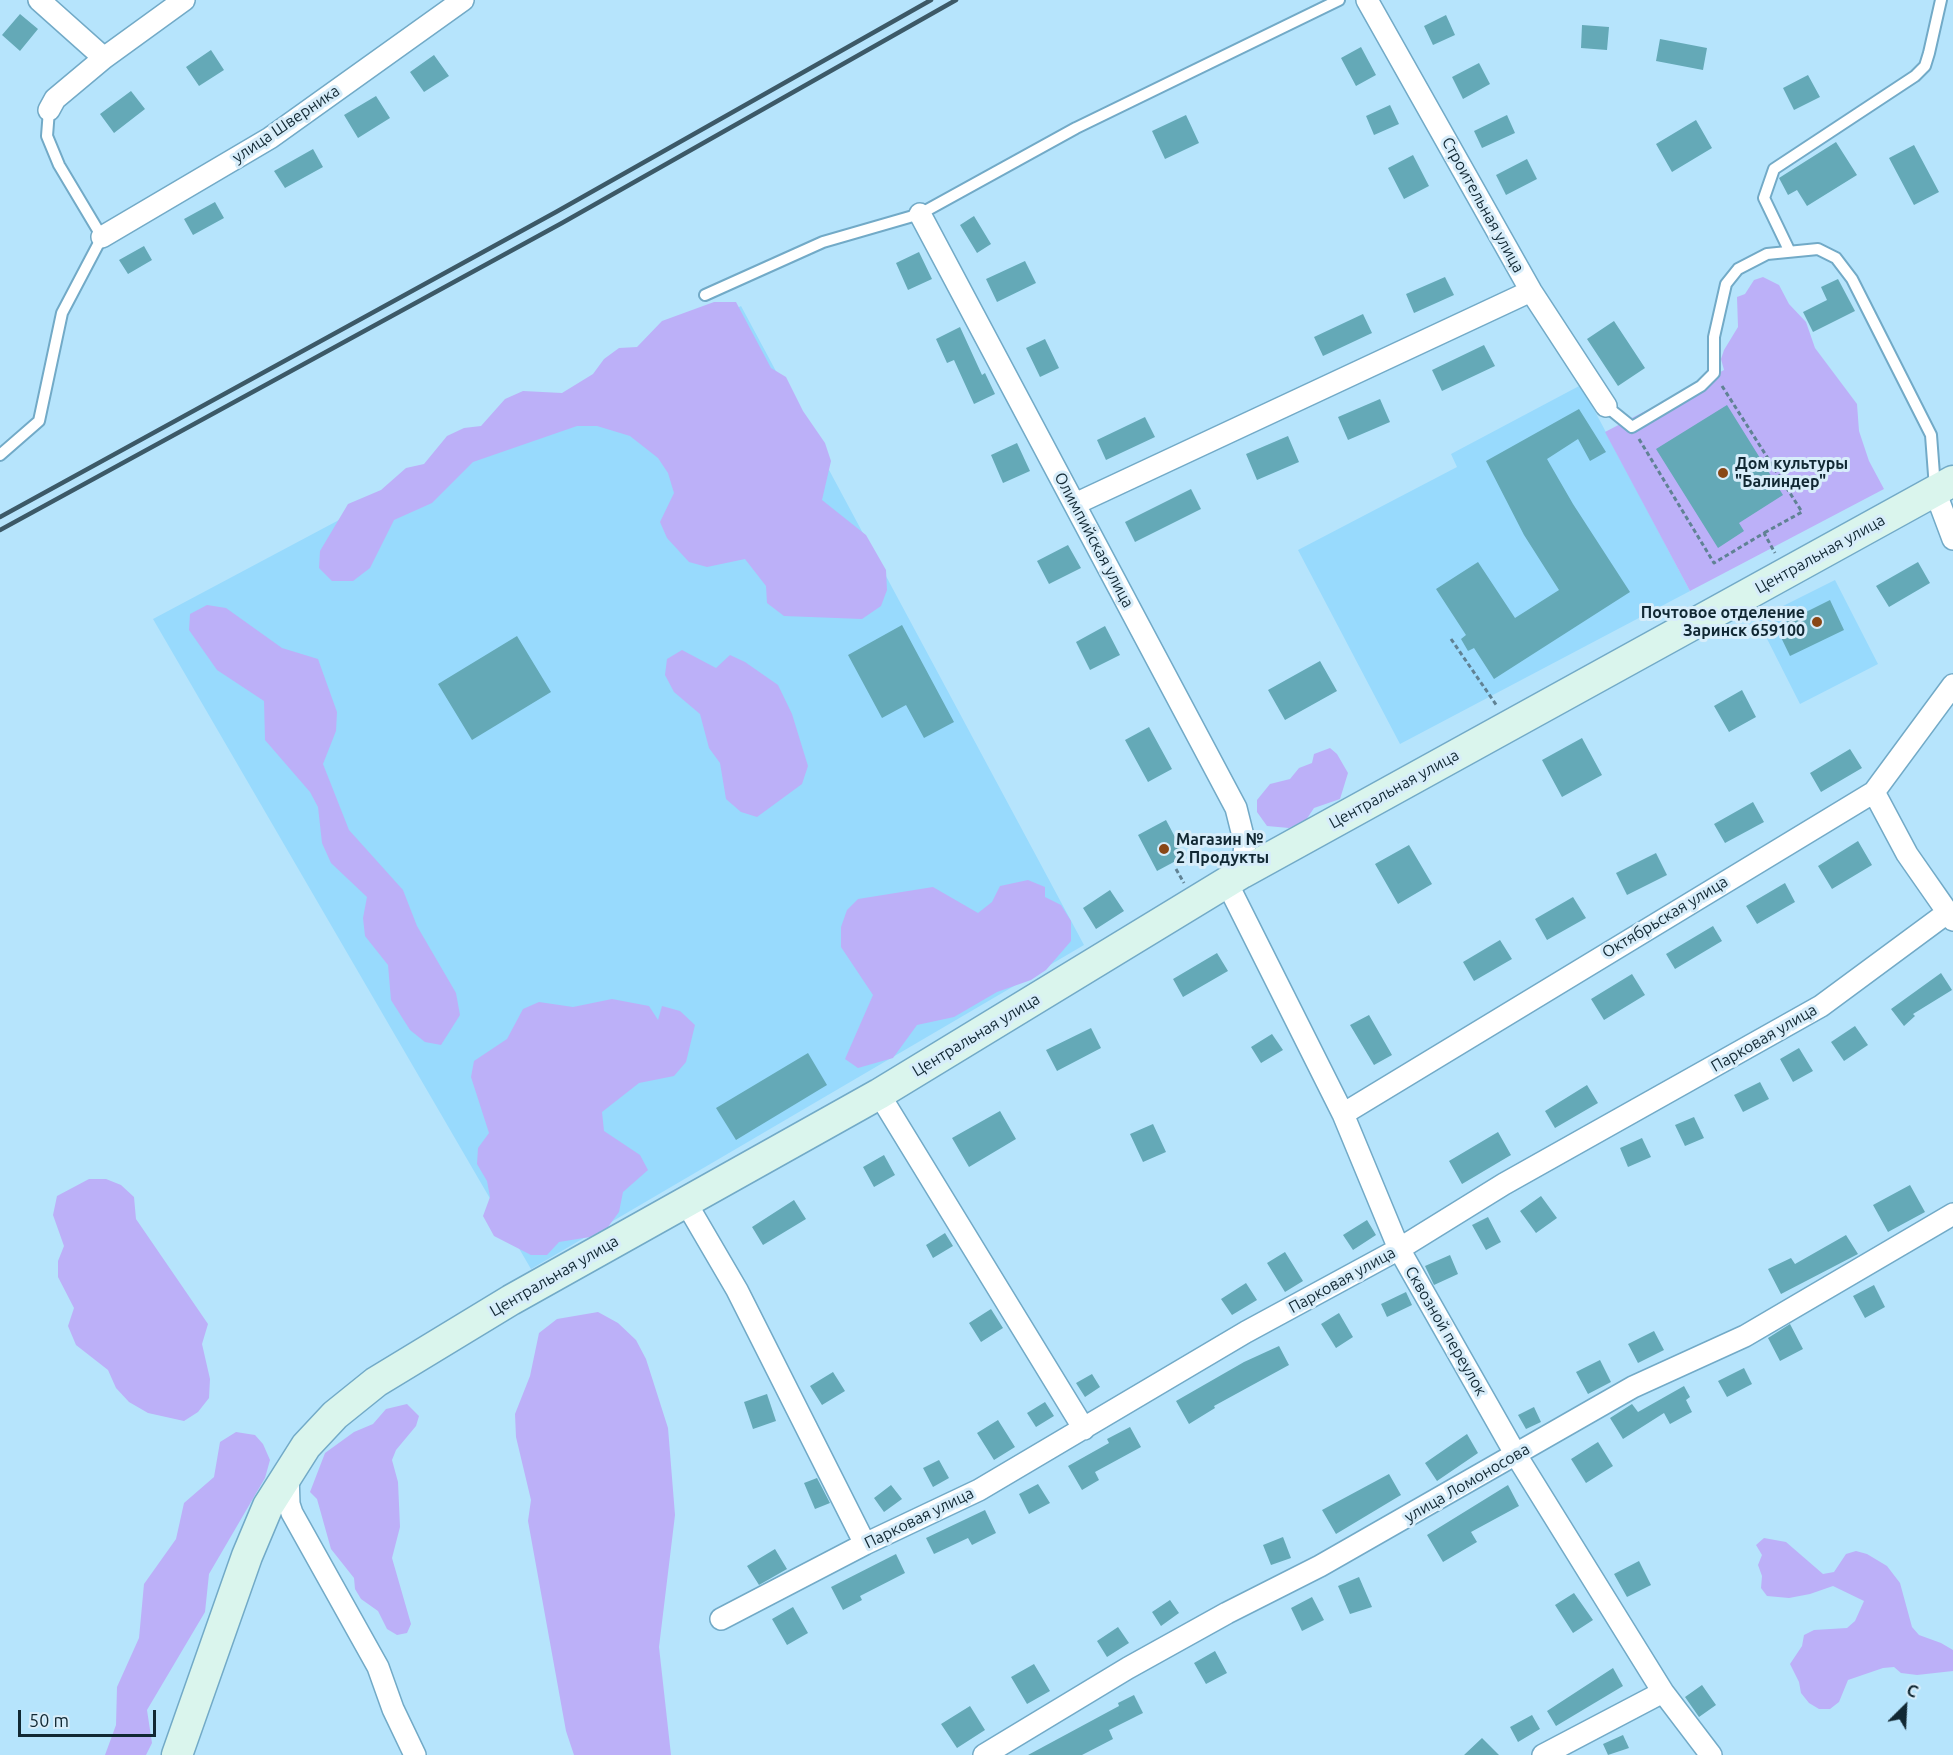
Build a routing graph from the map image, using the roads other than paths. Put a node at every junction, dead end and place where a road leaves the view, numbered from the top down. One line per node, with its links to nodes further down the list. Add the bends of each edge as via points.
1 (39, 0): 8 (street)
2 (184, 0): 8 (street)
3 (463, 0): 7 (street, улица Шверника)
4 (1339, 0): 10 (lane, via 1076,128)
5 (1367, 0): 13 (street, Строительная улица)
6 (1941, 0): 12 (lane, via 1929,53 1916,76 1774,169 1764,198)
7 (436, 7): 11 (street, улица Шверника, via 270,138)
8 (104, 58): 9 (street, via 55,99)
9 (49, 110): 11 (lane, via 47,136 59,165)
10 (920, 214): 14 (lane, via 823,242); 18 (street, Олимпийская улица)
11 (102, 237): 16 (lane, via 62,313 39,421)
12 (1789, 250): 15 (lane, via 1767,254 1738,269 1726,284 1714,337 1714,373 1701,386 1632,427); 17 (lane, via 1818,249 1836,258 1852,279 1931,435)
13 (1531, 291): 15 (street, Строительная улица); 18 (street)
14 (705, 295)
15 (1606, 405)
16 (0, 455)
17 (1944, 486): 19 (street); 22 (street, Центральная улица)
18 (1075, 504): 22 (street, Олимпийская улица, via 1236,808 1245,844)
19 (1953, 539)
20 (1953, 685): 21 (street, Октябрьская улица)
21 (1874, 792): 23 (street, via 1907,854); 25 (street, Октябрьская улица)
22 (1234, 878): 24 (street, Центральная улица); 25 (street, Сквозной переулок)
23 (1950, 917): 28 (street, Парковая улица, via 1821,1006 1503,1184)
24 (879, 1094): 26 (street, Центральная улица); 29 (street)
25 (1343, 1114): 28 (street, Сквозной переулок)
26 (685, 1201): 31 (street, Центральная улица, via 376,1382 335,1415 306,1446); 32 (street, via 737,1290)
27 (1953, 1214): 30 (street, улица Ломоносова, via 1745,1336 1633,1387)
28 (1399, 1249): 29 (street, Парковая улица, via 1246,1332); 30 (street, Сквозной переулок)
29 (1084, 1429): 32 (street, Парковая улица, via 979,1490)
30 (1516, 1455): 34 (street, Сквозной переулок); 37 (street, улица Ломоносова, via 1128,1668)
31 (288, 1474): 35 (street, Центральная улица, via 268,1506 247,1556); 36 (street, via 292,1513 378,1667)
32 (865, 1544): 33 (street, Парковая улица)
33 (721, 1619)
34 (1663, 1692): 38 (street); 39 (street, Сквозной переулок)
35 (177, 1755)
36 (415, 1755)
37 (984, 1755)
38 (1543, 1755)
39 (1711, 1755)

